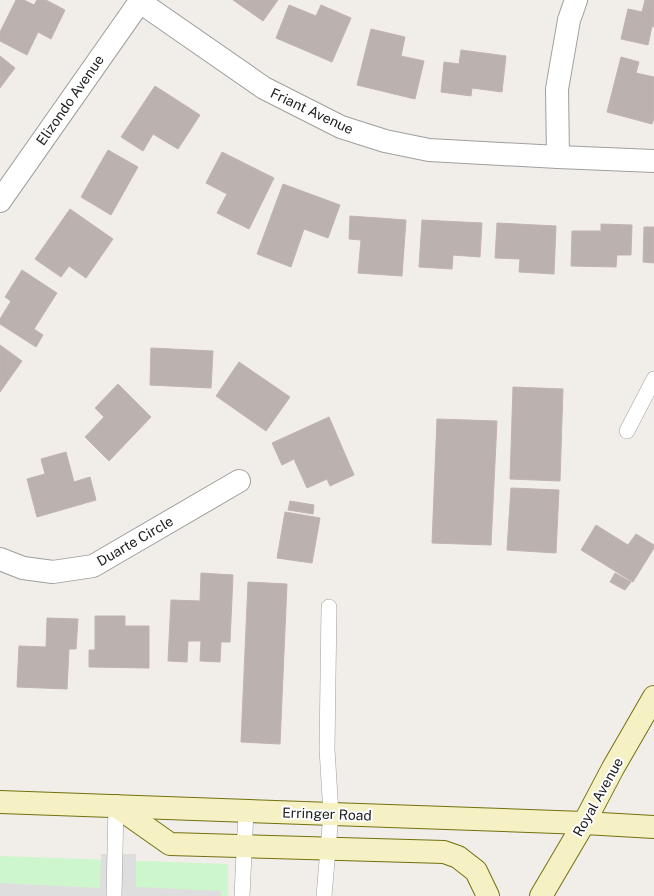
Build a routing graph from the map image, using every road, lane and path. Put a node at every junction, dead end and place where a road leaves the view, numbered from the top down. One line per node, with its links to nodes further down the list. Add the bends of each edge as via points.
1 (576, 0): 3 (street, via 569,20 557,89)
2 (140, 1): 3 (street, Friant Avenue, via 264,88 341,127 386,141 429,150); 5 (street, Elizondo Avenue)
3 (558, 158): 4 (street, Friant Avenue)
4 (654, 161)
5 (0, 201)
6 (654, 379): 7 (lane)
7 (627, 431)
8 (238, 481): 9 (street, Duarte Circle, via 93,566 53,572 22,568)
9 (0, 558)
10 (329, 606): 15 (lane, via 327,749)
11 (654, 697): 16 (main road, Royal Avenue)
12 (0, 802): 13 (main road, Erringer Road)
13 (116, 806): 14 (main road, Erringer Road); 18 (main road, via 170,844); 20 (lane)
14 (246, 811): 15 (main road, Erringer Road); 18 (lane)
15 (331, 814): 16 (main road, Erringer Road); 19 (lane)
16 (584, 823): 17 (main road, Erringer Road); 24 (main road, Royal Avenue)
17 (654, 827)
18 (244, 846): 19 (main road); 21 (lane)
19 (328, 849): 22 (lane); 23 (main road, via 444,852 458,857 476,871)
20 (114, 896)
21 (242, 896)
22 (324, 896)
23 (488, 896)
24 (541, 896)

